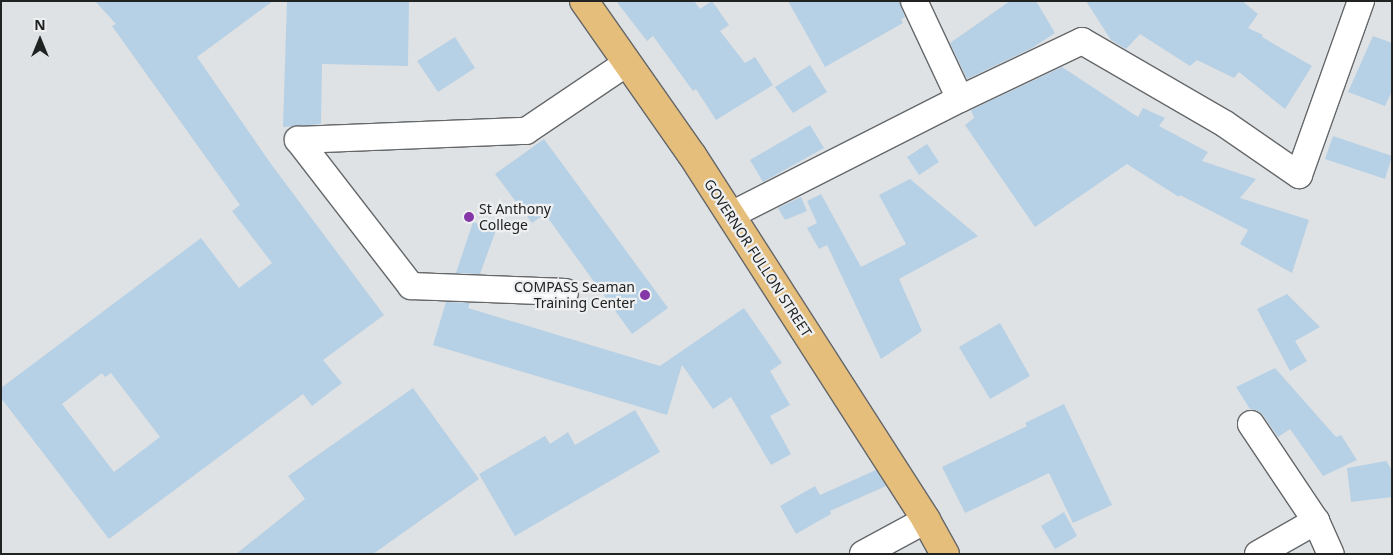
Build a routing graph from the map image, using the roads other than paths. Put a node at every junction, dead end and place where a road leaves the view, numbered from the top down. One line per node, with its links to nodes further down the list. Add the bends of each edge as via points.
1 (584, 1): 4 (main road, GOVERNOR FULLON STREET)
2 (914, 1): 5 (street)
3 (1361, 1): 5 (street, via 1299,175 1225,124 1082,41)
4 (627, 63): 6 (main road, GOVERNOR FULLON STREET); 7 (street, via 526,131 298,140 411,286)
5 (960, 99): 6 (street)
6 (731, 215): 9 (main road, GOVERNOR FULLON STREET)
7 (565, 292)
8 (1251, 424): 10 (street)
9 (926, 520): 11 (street); 12 (main road, GOVERNOR FULLON STREET)
10 (1316, 521): 13 (street); 14 (street)
11 (863, 554)
12 (944, 554)
13 (1258, 554)
14 (1331, 554)

